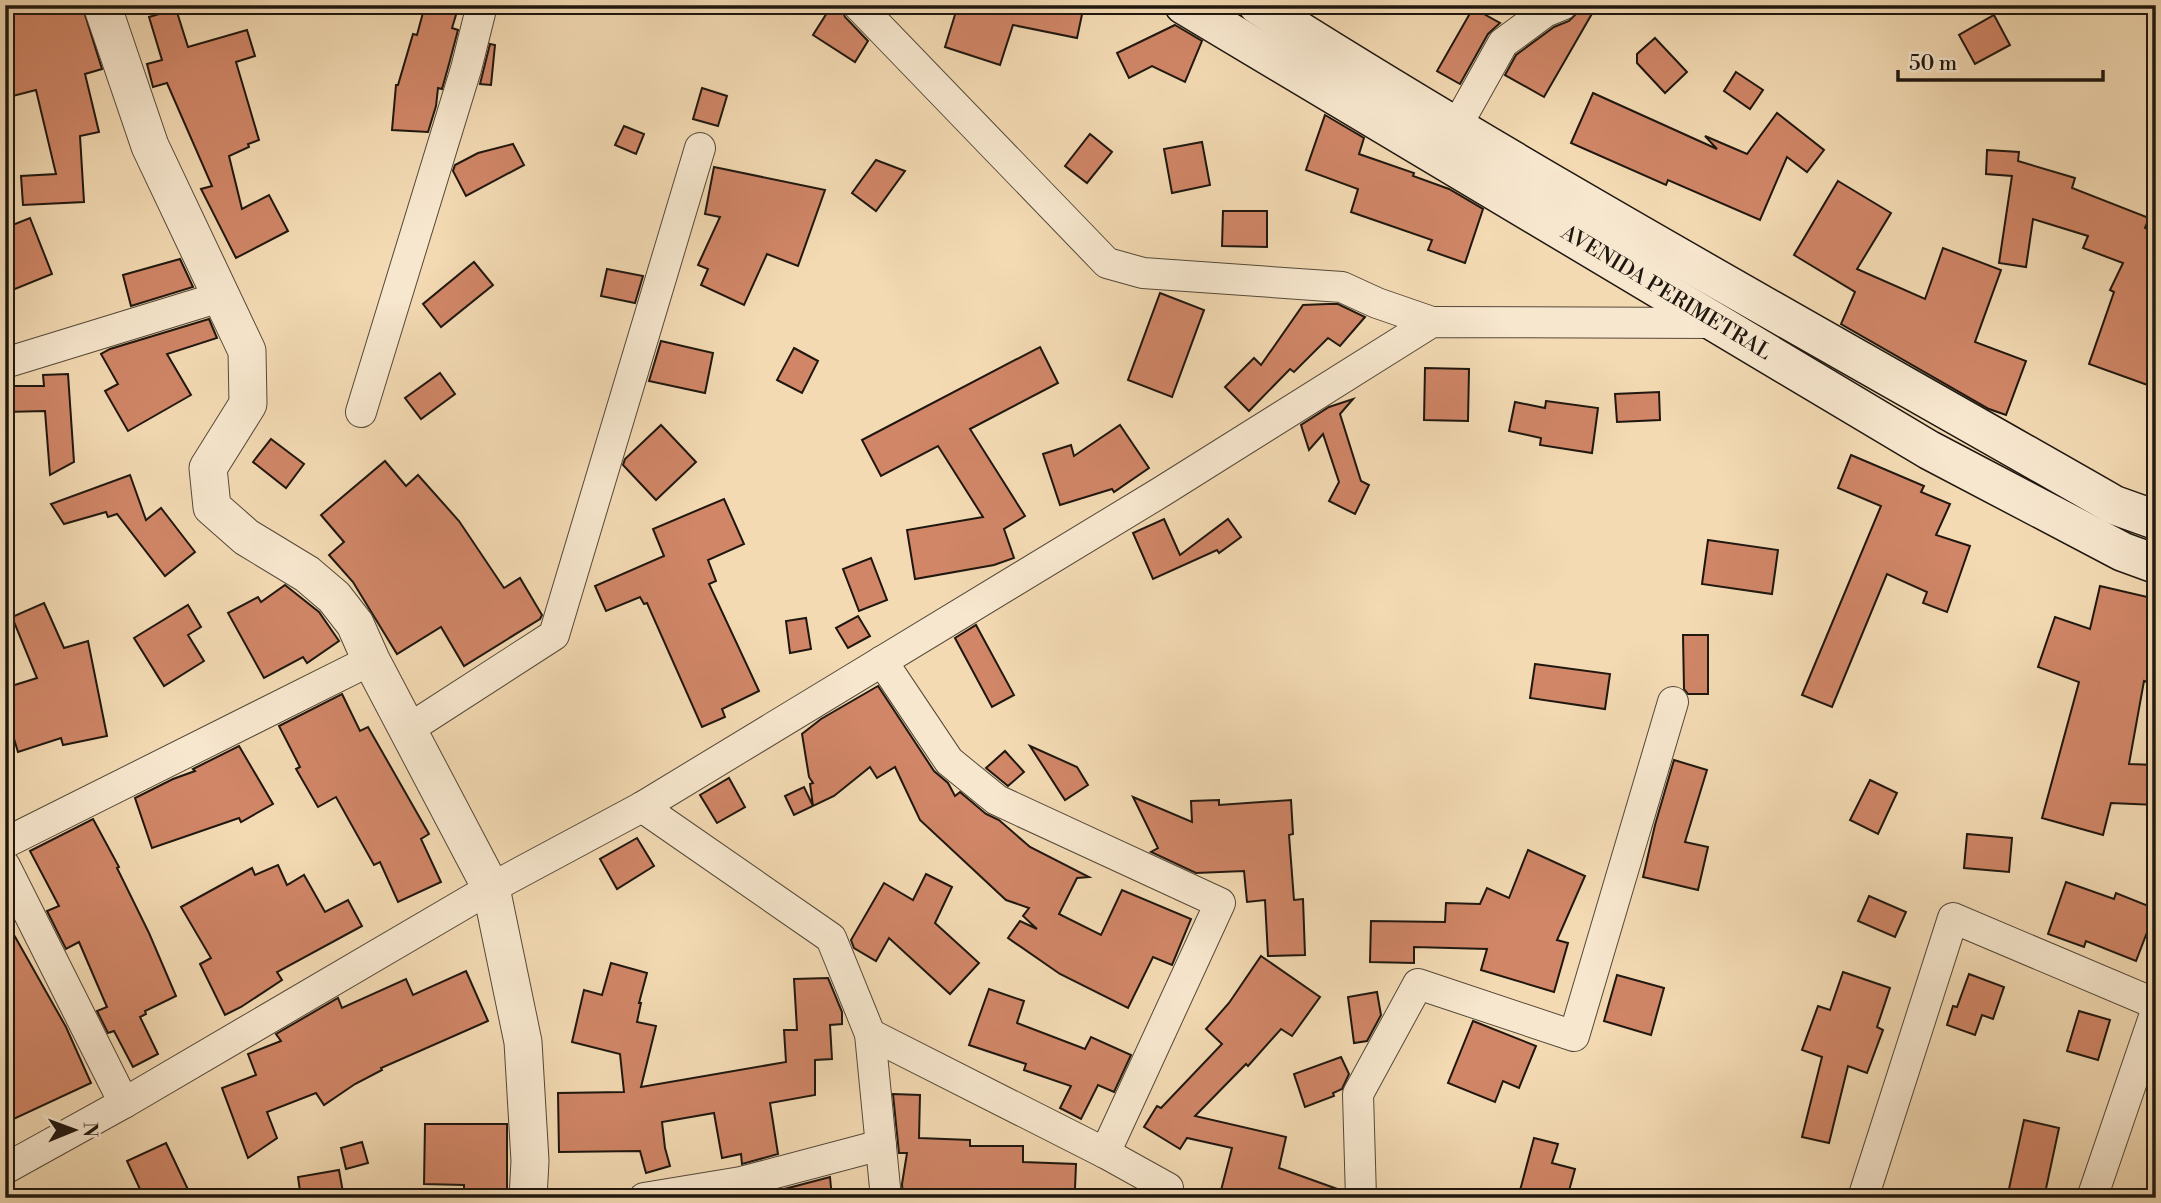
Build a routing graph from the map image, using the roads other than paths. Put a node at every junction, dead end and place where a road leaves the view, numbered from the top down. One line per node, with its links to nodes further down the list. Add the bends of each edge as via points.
1 (102, 5): 10 (street, via 150,146)
2 (482, 5): 14 (street)
3 (858, 5): 11 (street, via 1107,263 1143,273 1342,287)
4 (1184, 5): 12 (main road, AVENIDA PERIMETRAL)
5 (1258, 5): 7 (main road, AVENIDA PERIMETRAL)
6 (1562, 5): 7 (street, via 1503,43)
7 (1456, 127): 9 (main road, AVENIDA PERIMETRAL)
8 (700, 148): 20 (street, via 554,635)
9 (1741, 291): 12 (street); 15 (main road, AVENIDA PERIMETRAL, via 2115,505)
10 (220, 296): 13 (street); 17 (street, via 247,351 248,404 208,468 212,507 246,537 307,574 334,597 355,624)
11 (1432, 322): 12 (street); 18 (street)
12 (1715, 323): 16 (main road, AVENIDA PERIMETRAL, via 1929,450 2123,552)
13 (5, 363)
14 (361, 412)
15 (2156, 520)
16 (2156, 564)
17 (371, 660): 20 (street); 22 (street)
18 (882, 661): 21 (street); 30 (street, via 949,761 998,800 1220,903)
19 (1673, 702): 36 (street, via 1574,1036 1418,984 1357,1094)
20 (407, 730): 24 (street)
21 (642, 807): 24 (street); 27 (street, via 831,938)
22 (5, 843)
23 (5, 866): 28 (street)
24 (491, 888): 28 (street); 32 (street, via 523,1042)
25 (2156, 1004): 37 (street, via 1953,918)
26 (2156, 1011): 38 (street)
27 (870, 1034): 29 (street); 30 (street)
28 (124, 1103): 31 (street)
29 (881, 1145): 33 (street, via 741,1182); 34 (street)
30 (1105, 1153): 35 (street, via 1168,1188)
31 (5, 1169)
32 (528, 1198)
33 (645, 1198)
34 (886, 1198)
35 (1165, 1198)
36 (1361, 1198)
37 (1863, 1198)
38 (2092, 1198)

